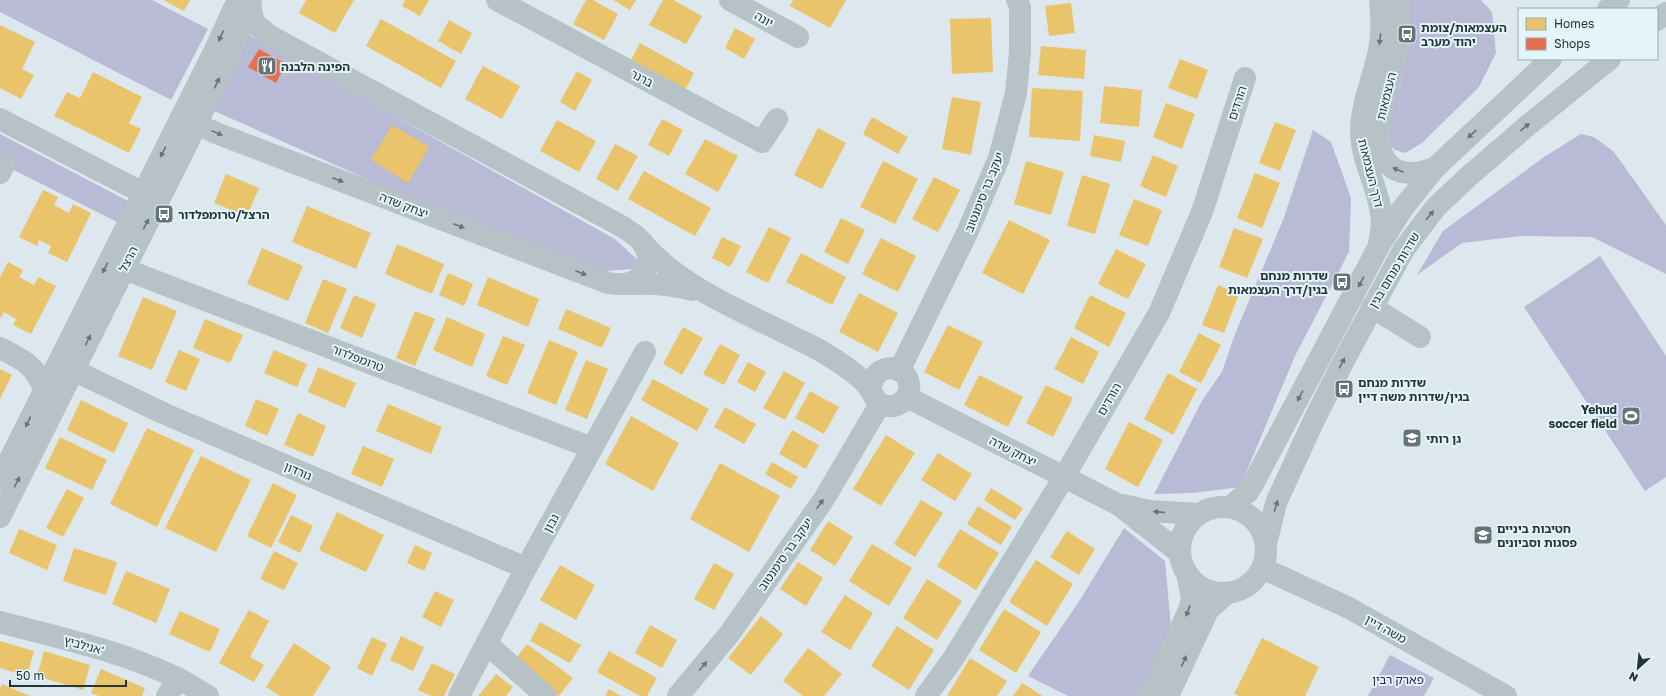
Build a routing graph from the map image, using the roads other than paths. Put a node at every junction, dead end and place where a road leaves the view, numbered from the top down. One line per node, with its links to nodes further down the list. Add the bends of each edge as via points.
1 (497, 0): 15 (street, ברנר, via 762,142)
2 (730, 0): 11 (street, יונה)
3 (1017, 0): 32 (street, יעקב בר סימנטוב, via 1020,7 1020,52 1016,93 999,158 967,233)
4 (1380, 0): 21 (street, דרך העצמאות, one-way to 21, via 1378,53 1365,101 1361,134 1381,211 1382,224)
5 (1398, 0): 18 (street, העצמאות, one-way to 5, via 1419,172 1399,172 1391,167 1383,156 1380,144 1380,117 1397,47)
6 (1619, 0): 8 (street)
7 (246, 2): 17 (street, הרצל, via 232,49); 20 (street, יצחק שדה, via 254,23 270,36 623,227)
8 (1609, 8)
9 (1666, 13): 10 (street)
10 (1658, 19)
11 (798, 37)
12 (1550, 60): 18 (street, שדרות מנחם בגין, one-way to 18)
13 (1609, 60): 25 (street, שדרות מנחם בגין, one-way to 13, via 1404,249 1436,207 1495,153)
14 (1245, 78): 38 (street, הורדים, via 1202,212 1159,314)
15 (777, 118)
16 (0, 119): 19 (street)
17 (189, 120): 19 (street, הרצל, one-way to 19); 22 (street, הרצל, one-way to 17); 23 (street, יצחק שדה, one-way to 23, via 216,133 608,283)
18 (1436, 168): 21 (street, שדרות מנחם בגין, via 1402,208)
19 (143, 193): 31 (street, הרצל, one-way to 31)
20 (643, 244): 23 (street, via 648,253 648,263 637,280); 24 (street, יצחק שדה, via 677,276)
21 (1377, 251): 41 (street, שדרות מנחם בגין, one-way to 41, via 1254,482 1248,492)
22 (124, 269): 31 (street, הרצל, one-way to 22); 36 (street, טרומפלדור)
23 (629, 284): 24 (street, יצחק שדה, via 649,283 681,287)
24 (707, 294): 29 (street, יצחק שדה)
25 (1372, 307): 26 (street); 44 (street, שדרות מנחם בגין, one-way to 25, via 1279,496 1340,366)
26 (1420, 338)
27 (0, 348): 30 (street)
28 (645, 352): 36 (street, נבון)
29 (826, 354): 32 (street, יצחק שדה); 34 (street, יצחק שדה, via 861,380)
30 (20, 358): 31 (street); 33 (street, via 35,370)
31 (68, 362): 33 (street, הרצל); 43 (street, הרצל, one-way to 31); 46 (street, גורדון, via 165,414)
32 (893, 369): 34 (street, via 876,374 872,379); 35 (street, via 907,379)
33 (44, 391): 37 (street, הרצל, one-way to 37)
34 (876, 397): 35 (street, via 892,406 903,402); 55 (street, יעקב בר סימנטוב, one-way to 34, via 730,633 824,499)
35 (907, 397): 38 (street, יצחק שדה)
36 (592, 448): 46 (street, נבון)
37 (6, 453): 39 (street, הרצל)
38 (1064, 477): 40 (street, יצחק שדה); 56 (street, הורדים, via 953,659)
39 (0, 479)
40 (1120, 505): 42 (street, יצחק שדה, one-way to 40, via 1149,511); 45 (street, יצחק שדה)
41 (1230, 507): 42 (street, via 1211,508); 44 (street, via 1248,514 1259,525)
42 (1198, 514): 45 (street, via 1184,531 1181,540)
43 (0, 517)
44 (1266, 544): 47 (street)
45 (1183, 563): 48 (street, via 1196,584 1219,593); 57 (street, one-way to 57, via 1192,598 1190,610)
46 (526, 568): 50 (street, נבון)
47 (1262, 568): 48 (street, via 1248,586); 59 (street, משה דיין, via 1349,608)
48 (1227, 593): 58 (street, one-way to 48, via 1208,610)
49 (0, 622): 51 (street, אנילביץ', via 98,648 150,667)
50 (487, 644): 53 (street, נבון); 54 (street)
51 (172, 687): 52 (street, אנילביץ')
52 (208, 696)
53 (459, 696)
54 (546, 696)
55 (678, 696)
56 (926, 696)
57 (1150, 696)
58 (1168, 696)
59 (1506, 696)

